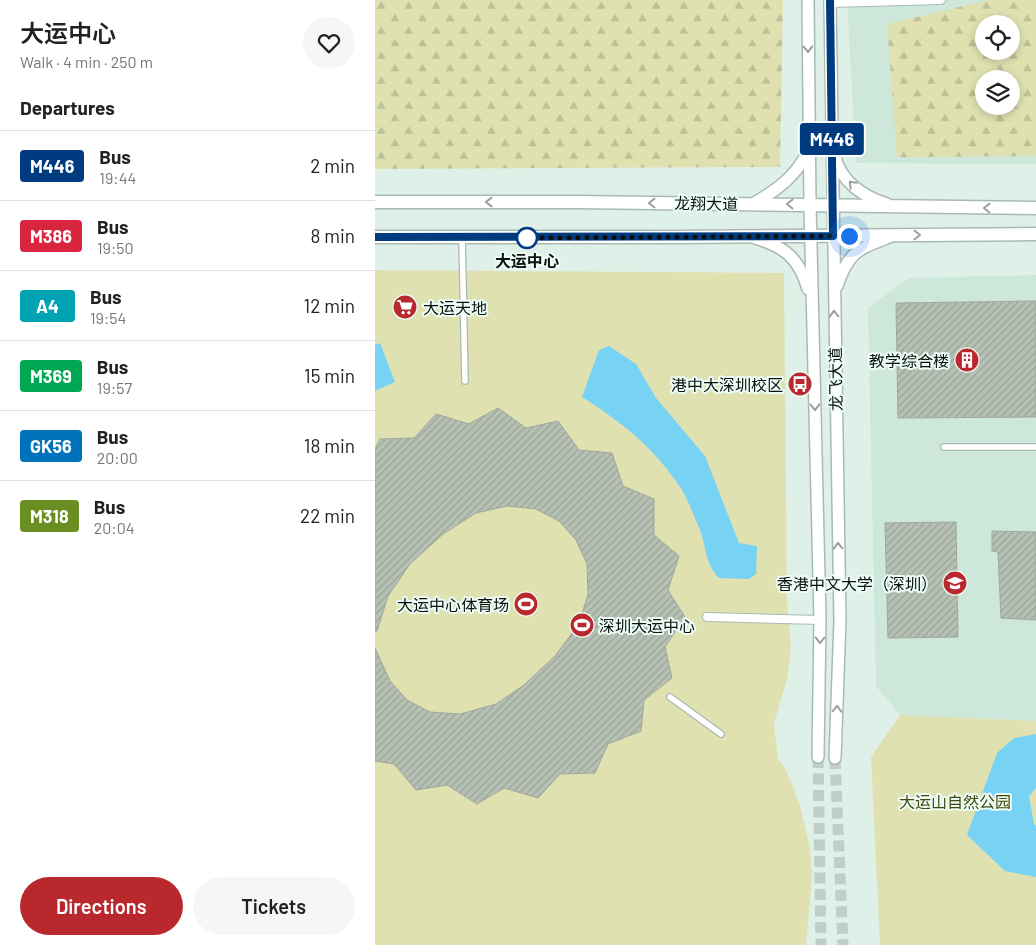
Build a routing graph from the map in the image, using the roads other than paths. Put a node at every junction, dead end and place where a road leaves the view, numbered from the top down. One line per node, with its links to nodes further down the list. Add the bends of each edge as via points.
1 (808, 0): 5 (main road, 龙飞大道, one-way to 5)
2 (941, 0): 3 (street)
3 (830, 2): 4 (main road, 龙飞大道)
4 (832, 145): 9 (main road, 龙飞大道); 10 (main road, one-way to 4, via 875,201 851,184 836,163)
5 (809, 150): 7 (main road, via 788,180); 8 (main road, 龙飞大道)
6 (375, 202): 7 (main road, 龙翔大道, one-way to 6)
7 (753, 204): 8 (main road, 龙翔大道, one-way to 7)
8 (810, 204): 9 (main road, 龙翔大道); 14 (main road, 龙飞大道)
9 (833, 205): 10 (main road, 龙翔大道); 15 (main road, 龙飞大道)
10 (891, 206): 11 (main road, 龙翔大道, one-way to 10)
11 (1036, 208)
12 (1036, 234): 13 (main road, 龙翔大道, one-way to 12)
13 (895, 235): 15 (main road, 龙翔大道); 19 (main road, via 854,253 841,273)
14 (810, 236): 15 (main road, 龙翔大道); 17 (main road, 龙翔大道); 20 (main road, 龙飞大道)
15 (833, 236): 19 (main road, 龙飞大道)
16 (375, 237): 18 (main road, 龙翔大道)
17 (751, 237): 18 (main road, 龙翔大道); 20 (main road, via 783,248 792,257 801,269)
18 (462, 238): 21 (street)
19 (834, 294): 29 (main road, 龙飞大道, one-way to 19, via 840,621)
20 (812, 299): 25 (main road, 龙飞大道, one-way to 25)
21 (465, 381)
22 (944, 447): 23 (street)
23 (1036, 447)
24 (707, 617): 25 (street)
25 (820, 620): 28 (main road, 龙飞大道, one-way to 28)
26 (670, 697): 27 (street)
27 (721, 734)
28 (818, 757)
29 (835, 758)

